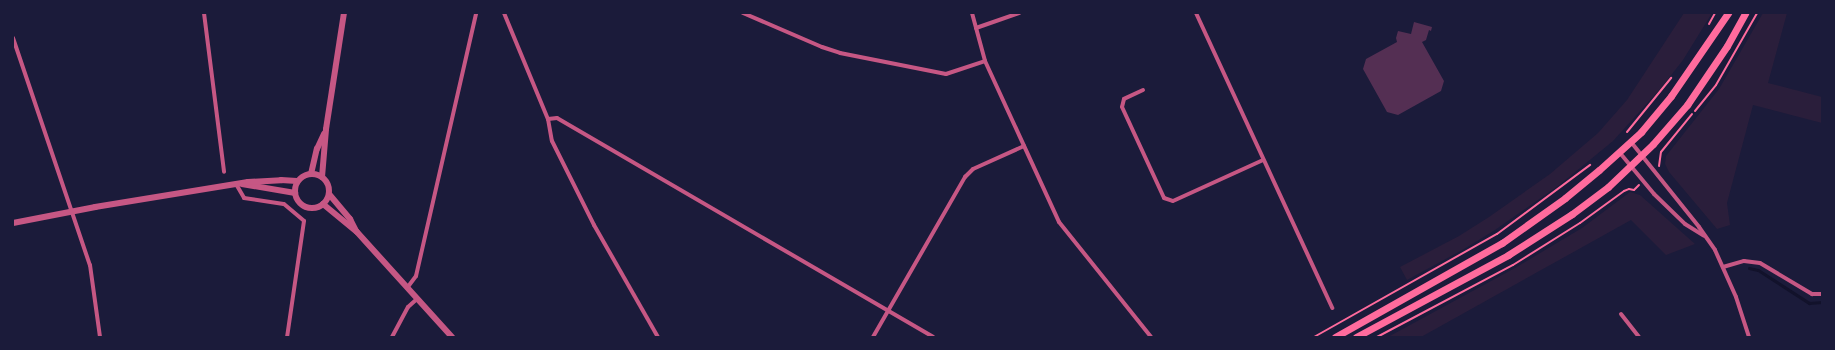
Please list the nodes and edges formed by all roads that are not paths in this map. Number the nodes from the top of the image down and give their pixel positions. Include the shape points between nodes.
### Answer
1 (204, 13) edge
2 (344, 13) edge
3 (476, 13) edge
4 (504, 13) edge
5 (743, 13) edge
6 (972, 13) edge
7 (1019, 13) edge
8 (1196, 13) edge
9 (1728, 13) edge
10 (1745, 13) edge
11 (976, 28) junction
12 (13, 38) edge
13 (985, 61) junction
14 (1143, 90) dead end
15 (548, 119) junction
16 (326, 129) junction
17 (1631, 142) junction
18 (1024, 146) junction
19 (1620, 153) junction
20 (1642, 156) junction
21 (1263, 160) junction
22 (1631, 167) junction
23 (224, 172) dead end
24 (311, 174) junction
25 (322, 178) junction
26 (297, 182) junction
27 (239, 184) junction
28 (295, 193) junction
29 (329, 194) junction
30 (322, 204) junction
31 (70, 212) junction
32 (13, 223) edge
33 (357, 232) junction
34 (1706, 237) junction
35 (1723, 267) junction
36 (407, 288) junction
37 (1822, 294) edge
38 (417, 299) junction
39 (1332, 308) dead end
40 (887, 311) junction
41 (1620, 314) dead end
42 (100, 337) edge
43 (287, 337) edge
44 (392, 337) edge
45 (452, 337) edge
46 (658, 337) edge
47 (872, 337) edge
48 (933, 337) edge
49 (1151, 337) edge
50 (1335, 337) edge
51 (1356, 337) edge
52 (1639, 337) edge
53 (1749, 337) edge

1 - 23 street
2 - 16 street
3 - 36 street via 416,276
4 - 15 street
5 - 13 street via 822,47 946,74
6 - 11 street
7 - 11 street
8 - 21 street
9 - 17 main road via 1671,96
10 - 20 main road via 1727,46 1687,105
11 - 13 street
12 - 31 street
13 - 18 street
14 - 21 street via 1124,99 1122,107 1164,198 1173,202
15 - 40 street via 557,118
15 - 46 street via 552,141 587,211
16 - 24 street via 317,149
16 - 25 street
17 - 19 main road
17 - 20 street
18 - 40 street via 973,169 965,177
18 - 49 street via 1059,222
19 - 22 street
19 - 50 main road via 1565,198 1502,243
20 - 22 main road
20 - 34 street
21 - 39 street
22 - 34 street via 1685,224
22 - 51 main road via 1608,188 1572,214 1508,255
24 - 25 street
24 - 26 street
25 - 29 street via 328,185
26 - 27 street via 281,180
26 - 28 street
27 - 28 street
27 - 31 street
27 - 43 street via 244,198 284,204 304,222
28 - 30 street via 296,199 305,207 317,207
29 - 30 street
29 - 33 street via 350,219
30 - 33 street
31 - 32 street
31 - 42 street via 90,265
33 - 36 street
34 - 35 street
35 - 37 street via 1744,261 1760,263 1812,294
35 - 53 street
36 - 38 street
38 - 44 street via 408,307
38 - 45 street
40 - 47 street
40 - 48 street
41 - 52 street

